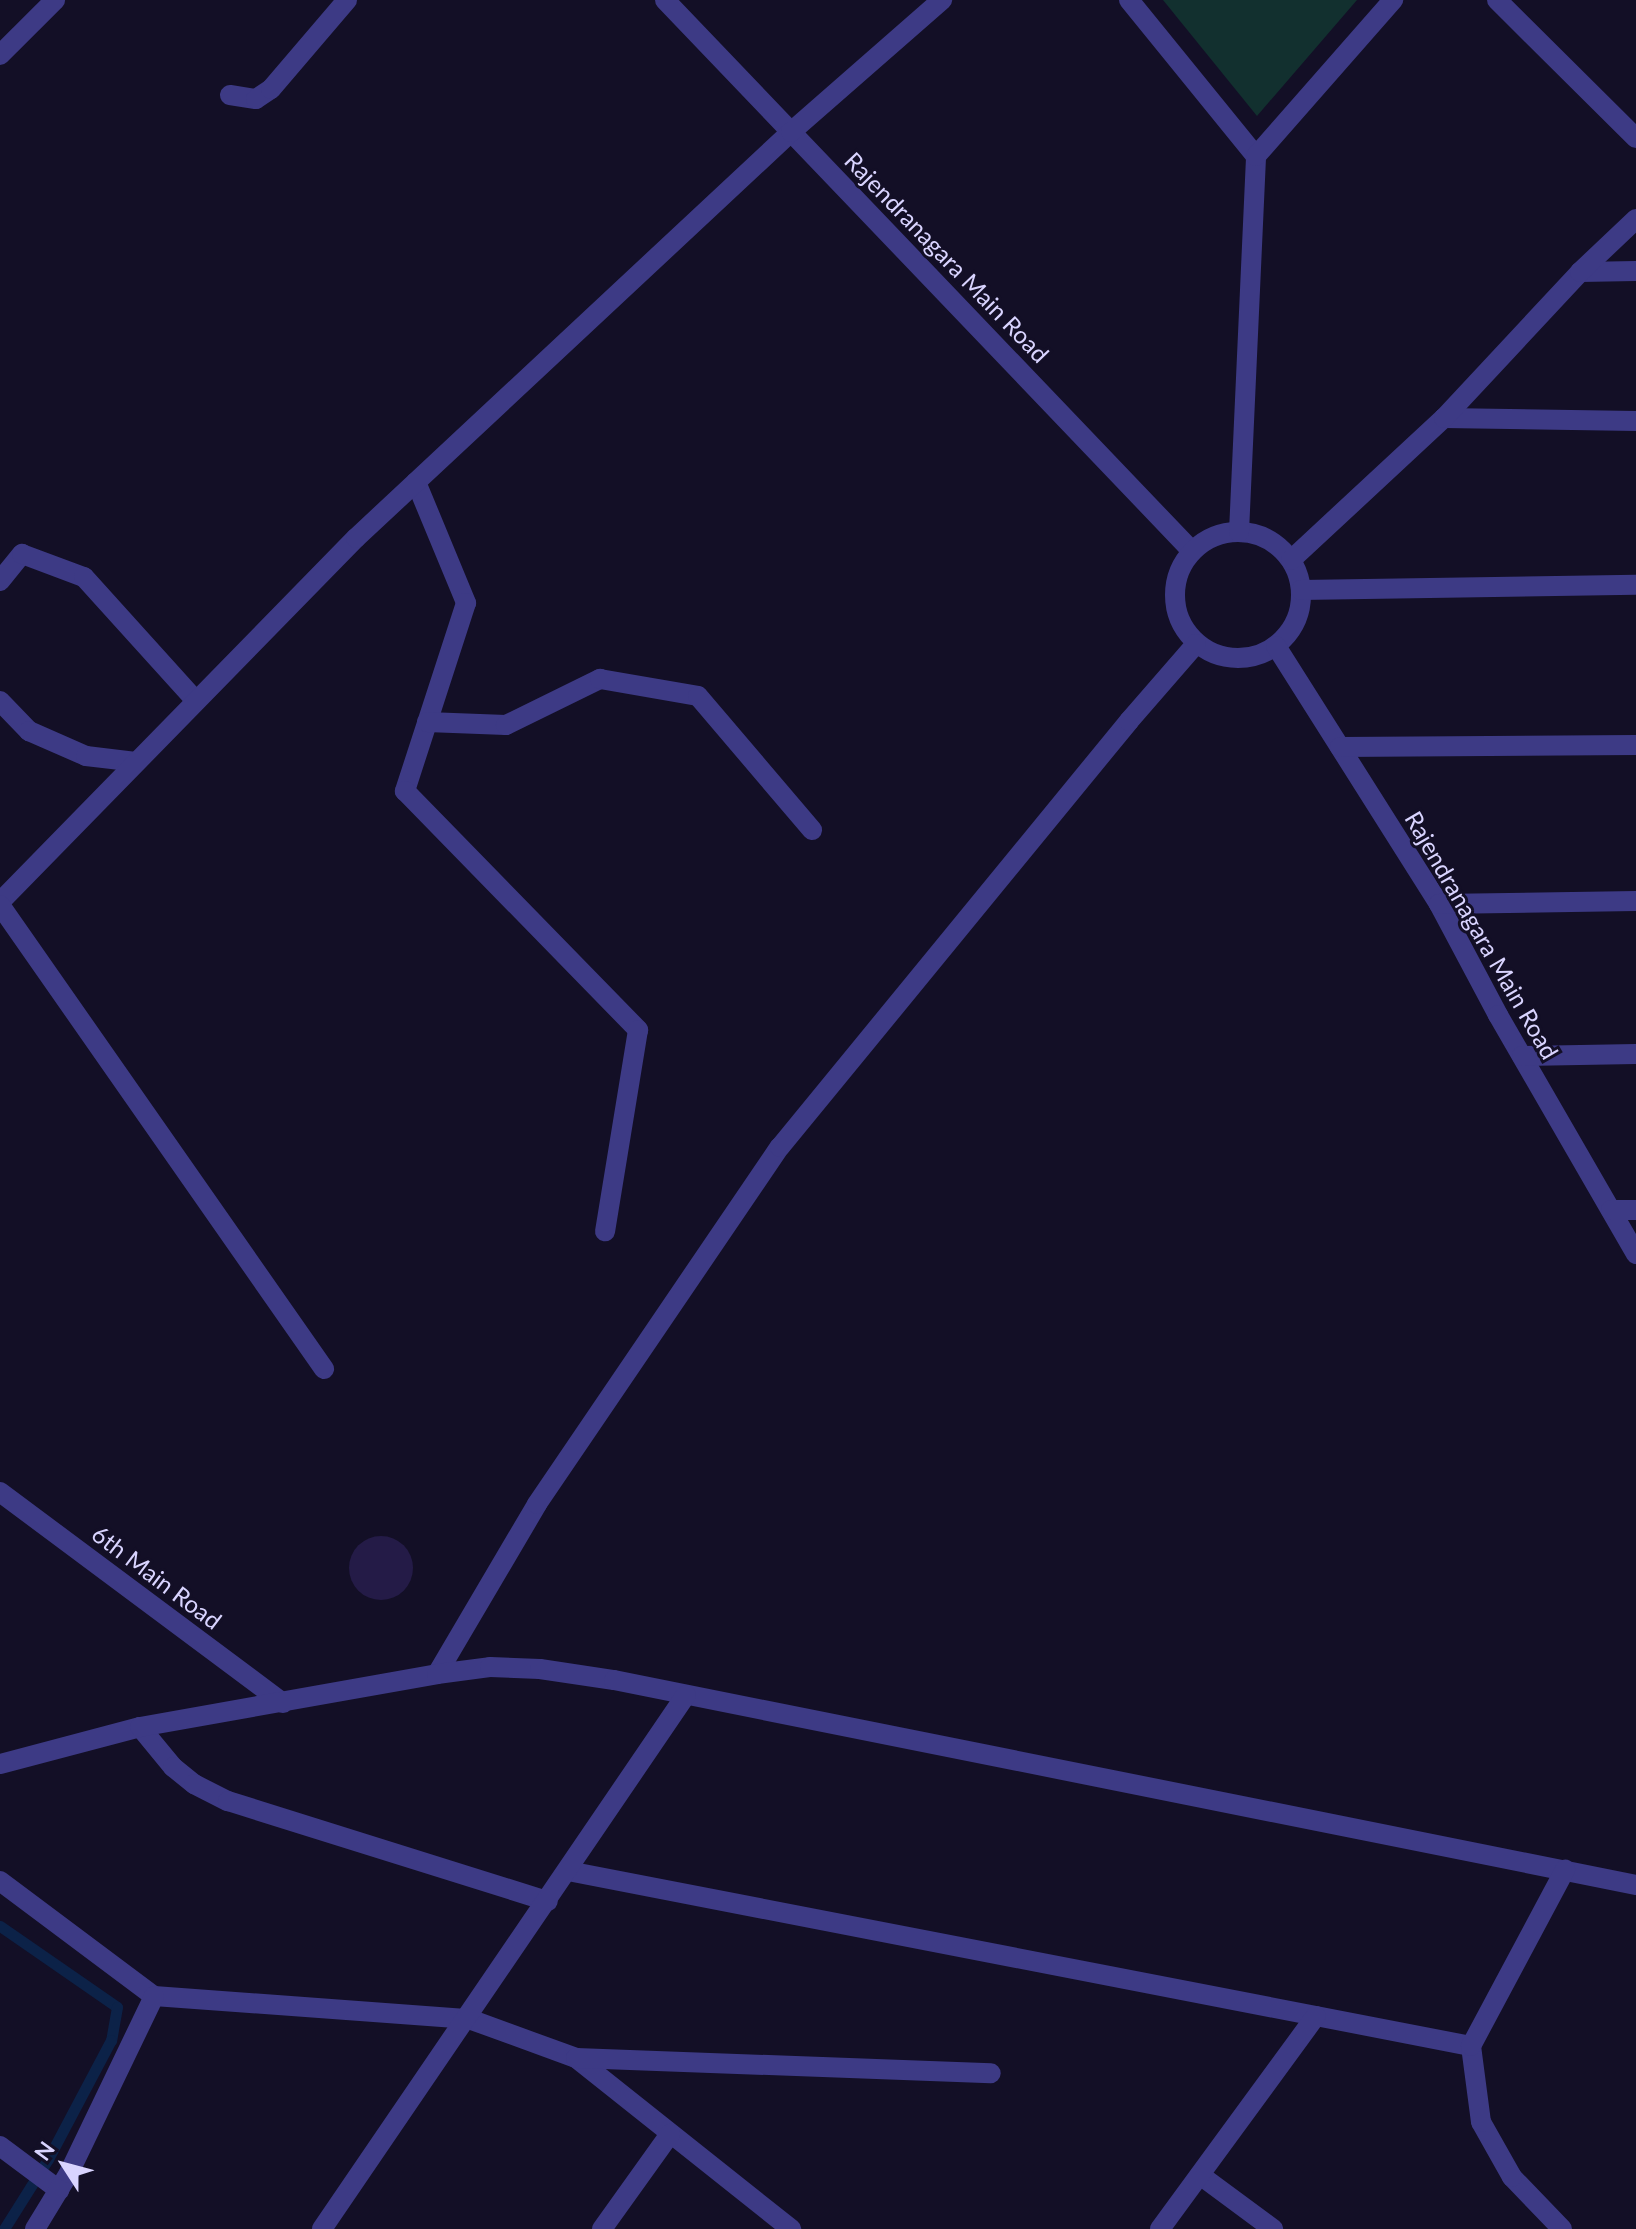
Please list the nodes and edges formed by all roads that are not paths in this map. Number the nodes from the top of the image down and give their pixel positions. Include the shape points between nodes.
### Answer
1 (55, 0) edge
2 (347, 0) edge
3 (665, 0) edge
4 (942, 0) edge
5 (1129, 0) edge
6 (1393, 0) edge
7 (1497, 0) edge
8 (0, 55) edge
9 (230, 95) dead end
10 (791, 132) junction
11 (1636, 138) edge
12 (1256, 156) junction
13 (1636, 219) edge
14 (1636, 271) edge
15 (1580, 272) junction
16 (1444, 418) junction
17 (1636, 421) edge
18 (416, 482) junction
19 (1239, 532) junction
20 (1192, 551) junction
21 (1291, 560) junction
22 (0, 581) edge
23 (1636, 585) edge
24 (1301, 590) junction
25 (1196, 644) junction
26 (1276, 646) junction
27 (0, 701) edge
28 (196, 701) junction
29 (427, 722) junction
30 (1636, 745) edge
31 (1340, 747) junction
32 (136, 762) junction
33 (812, 830) dead end
34 (1636, 901) edge
35 (0, 904) edge
36 (1439, 904) junction
37 (1636, 1054) edge
38 (1522, 1056) junction
39 (1611, 1210) junction
40 (1636, 1210) edge
41 (605, 1231) dead end
42 (1636, 1254) edge
43 (324, 1369) dead end
44 (0, 1492) edge
45 (437, 1674) junction
46 (686, 1695) junction
47 (283, 1703) junction
48 (140, 1727) junction
49 (0, 1764) edge
50 (1565, 1870) junction
51 (568, 1871) junction
52 (0, 1881) edge
53 (1636, 1885) edge
54 (548, 1901) junction
55 (154, 1996) junction
56 (1316, 2016) junction
57 (469, 2019) junction
58 (1471, 2046) junction
59 (576, 2058) junction
60 (991, 2073) dead end
61 (670, 2134) junction
62 (0, 2146) edge
63 (1200, 2175) junction
64 (59, 2190) junction
65 (35, 2229) edge
66 (322, 2229) edge
67 (602, 2229) edge
68 (791, 2229) edge
69 (1160, 2229) edge
70 (1273, 2229) edge
71 (1562, 2229) edge

1 - 8 street
2 - 9 street via 271,89 256,99
3 - 10 street, Rajendranagara Main Road
4 - 10 street
5 - 12 street
6 - 12 street
7 - 11 street
10 - 18 street
10 - 20 street, Rajendranagara Main Road
12 - 19 street
13 - 15 street
14 - 15 street
15 - 16 street
16 - 17 street
16 - 21 street
18 - 28 street
18 - 29 street via 466,603
19 - 20 street via 1209,538
19 - 21 street via 1269,539
20 - 25 street via 1180,568 1175,608
21 - 24 street
22 - 28 street via 22,554 84,577
23 - 24 street
24 - 26 street via 1295,621
25 - 26 street via 1236,659
25 - 45 street via 780,1147 537,1504
26 - 31 street, Rajendranagara Main Road
27 - 32 street via 29,731 86,756
28 - 32 street
29 - 33 street via 506,725 600,679 698,696
29 - 41 street via 405,791 638,1030
30 - 31 street
31 - 36 street, Rajendranagara Main Road
32 - 35 street
34 - 36 street
35 - 43 street
36 - 38 street, Rajendranagara Main Road
37 - 38 street
38 - 39 street, Rajendranagara Main Road
39 - 40 street
39 - 42 street, Rajendranagara Main Road
44 - 47 street, 6th Main Road
45 - 46 street via 490,1667 540,1669
45 - 47 street
46 - 50 street
46 - 51 street
47 - 48 street
48 - 49 street
48 - 54 street via 173,1767 228,1801
50 - 53 street
50 - 58 street
51 - 54 street
51 - 56 street
52 - 55 street
54 - 57 street
55 - 57 street
55 - 64 street
56 - 58 street
56 - 63 street
57 - 59 street
57 - 66 street
58 - 71 street via 1481,2122 1512,2177
59 - 60 street
59 - 61 street
61 - 67 street
61 - 68 street
62 - 64 street
63 - 69 street
63 - 70 street
64 - 65 street

